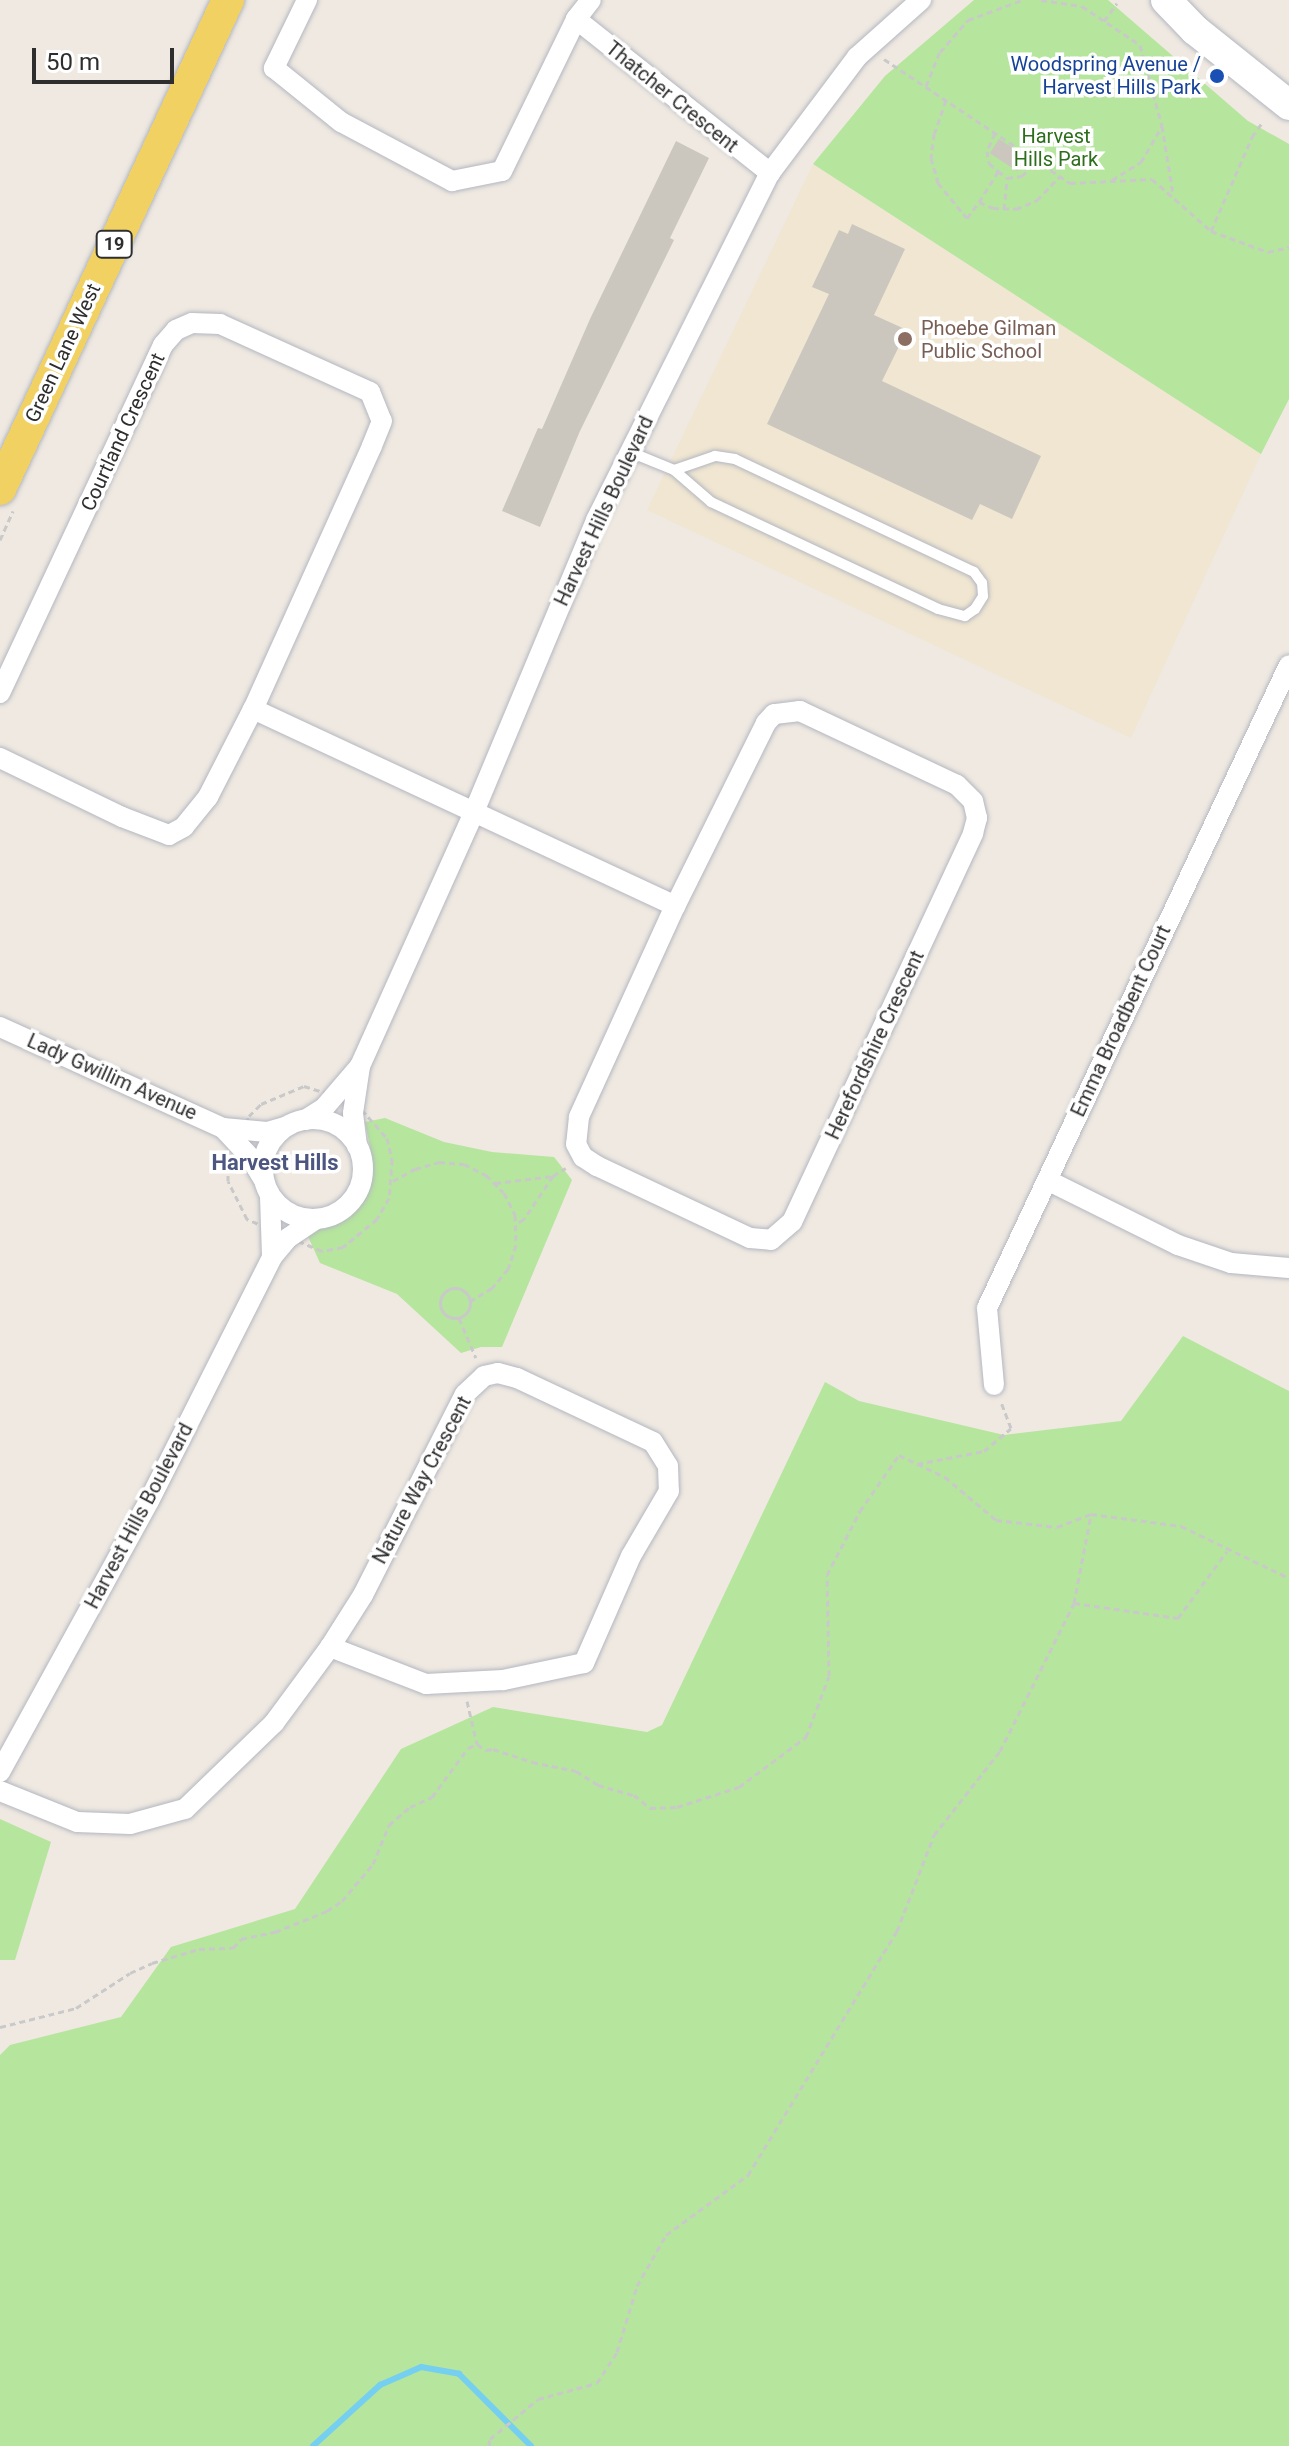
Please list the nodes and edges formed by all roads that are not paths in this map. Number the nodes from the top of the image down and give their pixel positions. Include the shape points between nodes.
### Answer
1 (228, 0) edge
2 (307, 0) edge
3 (591, 0) edge
4 (921, 0) edge
5 (1166, 0) edge
6 (576, 19) junction
7 (1289, 105) edge
8 (770, 173) junction
9 (630, 452) junction
10 (674, 470) junction
11 (0, 489) edge
12 (1289, 665) edge
13 (0, 693) edge
14 (253, 709) junction
15 (0, 758) edge
16 (474, 812) junction
17 (675, 906) junction
18 (0, 1027) edge
19 (346, 1098) junction
20 (297, 1123) junction
21 (242, 1138) junction
22 (357, 1146) junction
23 (1049, 1181) junction
24 (267, 1188) junction
25 (315, 1220) junction
26 (280, 1235) junction
27 (1289, 1268) edge
28 (994, 1385) road end
29 (330, 1647) junction
30 (0, 1772) edge
31 (0, 1791) edge

1 - 11 main road, Green Lane West / 19
2 - 6 street via 274,68 341,122 452,181 502,171
3 - 6 street
4 - 8 street, Harvest Hills Boulevard via 867,48
5 - 7 street
6 - 8 street, Thatcher Crescent
8 - 9 street, Harvest Hills Boulevard
9 - 10 lane
9 - 16 street, Harvest Hills Boulevard via 596,520
10 - 10 lane via 711,502 938,609 965,616 983,596 974,572 735,459 715,456
12 - 23 street, Emma Broadbent Court
13 - 14 street, Courtland Crescent via 163,345 176,330 192,323 220,324 370,392 382,421
14 - 15 street, Courtland Crescent via 208,797 184,827 169,835
14 - 16 street
16 - 17 street
16 - 19 street, Harvest Hills Boulevard
17 - 17 street, Herefordshire Crescent via 579,1117 576,1144 597,1166 750,1238 771,1240 792,1222 973,833 973,801 957,785 800,711 774,714
18 - 21 street, Lady Gwillim Avenue
19 - 20 street, Harvest Hills Boulevard
19 - 22 street
20 - 21 street
20 - 22 street via 323,1120 339,1127
20 - 24 street via 275,1136 266,1151
21 - 24 street, Lady Gwillim Avenue
22 - 25 street via 362,1180 355,1196 332,1216
23 - 27 street via 1178,1245 1231,1263
23 - 28 street, Emma Broadbent Court via 987,1308
24 - 25 street via 282,1209
24 - 26 street
25 - 26 street, Harvest Hills Boulevard
26 - 30 street, Harvest Hills Boulevard via 149,1501
29 - 29 street, Nature Way Crescent via 363,1595 465,1394 484,1376 517,1378 653,1442 668,1466 669,1491 631,1556 584,1663 503,1680 426,1684
29 - 31 street, Nature Way Crescent via 274,1723 185,1809 130,1824 77,1822

